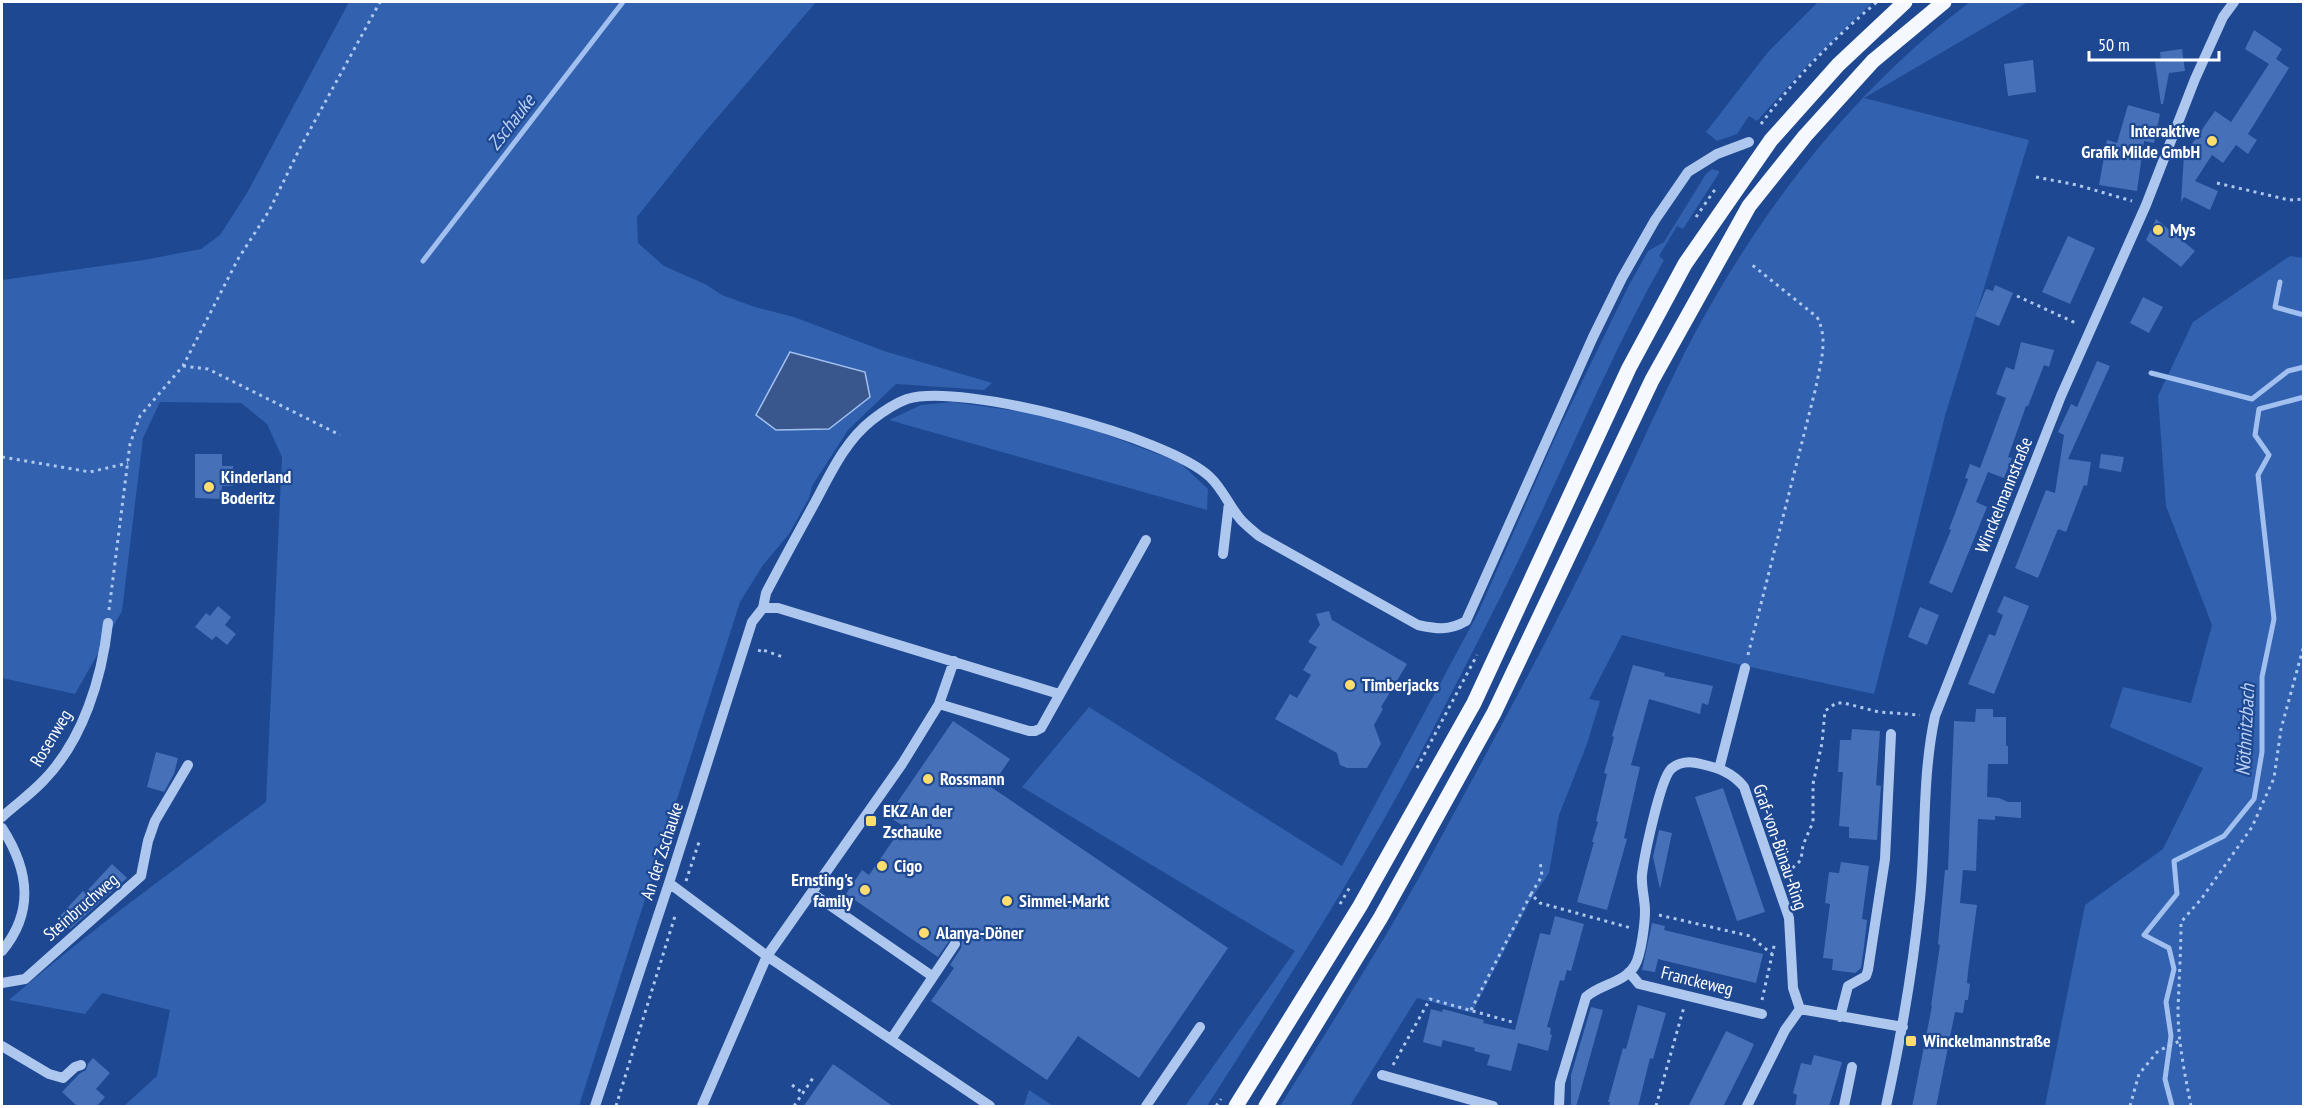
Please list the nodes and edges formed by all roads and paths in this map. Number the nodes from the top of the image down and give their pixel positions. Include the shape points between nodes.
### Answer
1 (380, 2) edge
2 (1905, 2) edge
3 (1944, 2) edge
4 (2234, 2) edge
5 (1749, 142) dead end
6 (2036, 177) dead end
7 (2217, 183) dead end
8 (2304, 199) edge
9 (2146, 205) junction
10 (1751, 264) dead end
11 (2017, 296) dead end
12 (2091, 330) junction
13 (183, 366) junction
14 (340, 435) dead end
15 (2, 457) edge
16 (128, 464) junction
17 (1229, 503) junction
18 (1146, 540) dead end
19 (1223, 554) dead end
20 (763, 608) junction
21 (108, 623) joint
22 (2304, 645) edge
23 (783, 657) dead end
24 (756, 659) dead end
25 (954, 661) junction
26 (1745, 668) joint
27 (1059, 694) junction
28 (939, 704) junction
29 (1917, 715) dead end
30 (1891, 734) dead end
31 (188, 765) dead end
32 (1719, 768) junction
33 (2, 817) edge
34 (2, 828) edge
35 (700, 837) dead end
36 (1540, 861) dead end
37 (669, 883) junction
38 (1778, 884) junction
39 (680, 892) junction
40 (812, 892) junction
41 (1531, 894) junction
42 (1645, 912) junction
43 (1642, 932) junction
44 (1775, 939) dead end
45 (955, 944) dead end
46 (2, 951) edge
47 (1773, 954) junction
48 (767, 956) junction
49 (1629, 972) junction
50 (932, 976) junction
51 (2, 983) edge
52 (1687, 996) junction
53 (1800, 1009) junction
54 (1471, 1010) junction
55 (1760, 1014) joint
56 (1840, 1017) junction
57 (1512, 1022) dead end
58 (1200, 1027) dead end
59 (1903, 1028) junction
60 (892, 1038) junction
61 (2180, 1041) junction
62 (2, 1046) edge
63 (81, 1065) dead end
64 (1852, 1067) dead end
65 (815, 1075) dead end
66 (1384, 1076) joint
67 (792, 1085) dead end
68 (803, 1093) junction
69 (595, 1107) edge
70 (616, 1107) edge
71 (702, 1107) edge
72 (794, 1107) edge
73 (990, 1107) edge
74 (1146, 1107) edge
75 (1236, 1107) edge
76 (1266, 1107) edge
77 (1493, 1107) edge
78 (1559, 1107) edge
79 (1656, 1107) edge
80 (1747, 1107) edge
81 (1844, 1107) edge
82 (1886, 1107) edge
83 (2130, 1107) edge
84 (2191, 1107) edge

1 - 13 path
2 - 75 main road via 1838,65 1771,140 1685,264 1629,368 1474,703 1360,906
3 - 76 main road via 1873,61 1749,206 1652,380 1494,713 1381,917
4 - 9 street, Winckelmannstraße via 2194,79
5 - 17 street, An der Zschauke via 1717,154 1688,172 1655,220 1593,337 1466,621 1446,629 1418,625 1258,536
6 - 9 path
7 - 8 path via 2289,200
9 - 12 street, Winckelmannstraße
10 - 26 path via 1817,317 1824,344
11 - 12 path
12 - 59 street, Winckelmannstraße via 2061,396 1935,716 1927,765 1920,898
13 - 14 path via 208,369
13 - 16 path via 140,416
15 - 16 path via 90,472
16 - 21 path
17 - 19 street
17 - 20 street, An der Zschauke via 1210,477 1190,463 1086,422 972,398 907,399 872,420 845,448 766,593
18 - 27 street
20 - 25 street via 778,608
20 - 37 street, An der Zschauke via 752,622
21 - 33 street, Rosenweg via 104,654 82,721 64,755 44,780
22 - 61 path via 2281,729 2274,778 2252,827 2181,922
23 - 24 path via 760,649
25 - 27 street
25 - 28 street
26 - 32 street
27 - 28 street via 1041,728 1035,731
28 - 40 street
29 - 38 path via 1879,712 1844,703 1836,703 1825,711 1813,784 1813,822 1801,860
30 - 56 street via 1884,859 1868,970 1866,976 1848,986
31 - 51 street, Steinbruchweg via 155,821 141,876 25,979
32 - 38 street, Graf-von-Bünau-Ring via 1736,777 1744,787
32 - 42 street, Graf-von-Bünau-Ring via 1684,762 1669,771 1642,872
34 - 46 street via 24,873 24,903 16,935
35 - 39 path
36 - 41 path via 1542,876
37 - 39 street
37 - 69 street, An der Zschauke
38 - 53 street, Graf-von-Bünau-Ring via 1789,918 1793,988
39 - 48 street
39 - 70 path
40 - 48 street
40 - 50 street
41 - 43 path via 1540,903
41 - 54 path
42 - 43 street, Graf-von-Bünau-Ring
42 - 47 path via 1750,936
43 - 49 street, Graf-von-Bünau-Ring via 1636,964
44 - 47 path
45 - 50 street
47 - 55 path
48 - 60 street
48 - 71 street
49 - 52 street, Franckeweg via 1639,984
49 - 78 street via 1586,997 1560,1083
50 - 60 street
52 - 55 street, Franckeweg
52 - 79 path
53 - 56 street
53 - 80 street via 1785,1030
54 - 57 path
54 - 66 path via 1430,999
56 - 59 street
58 - 74 street
59 - 82 street, Winckelmannstraße
60 - 73 street
61 - 83 path via 2158,1051 2139,1074
61 - 84 path
62 - 63 street via 63,1078
64 - 81 street
65 - 68 path
66 - 77 street
67 - 68 path
68 - 72 path

